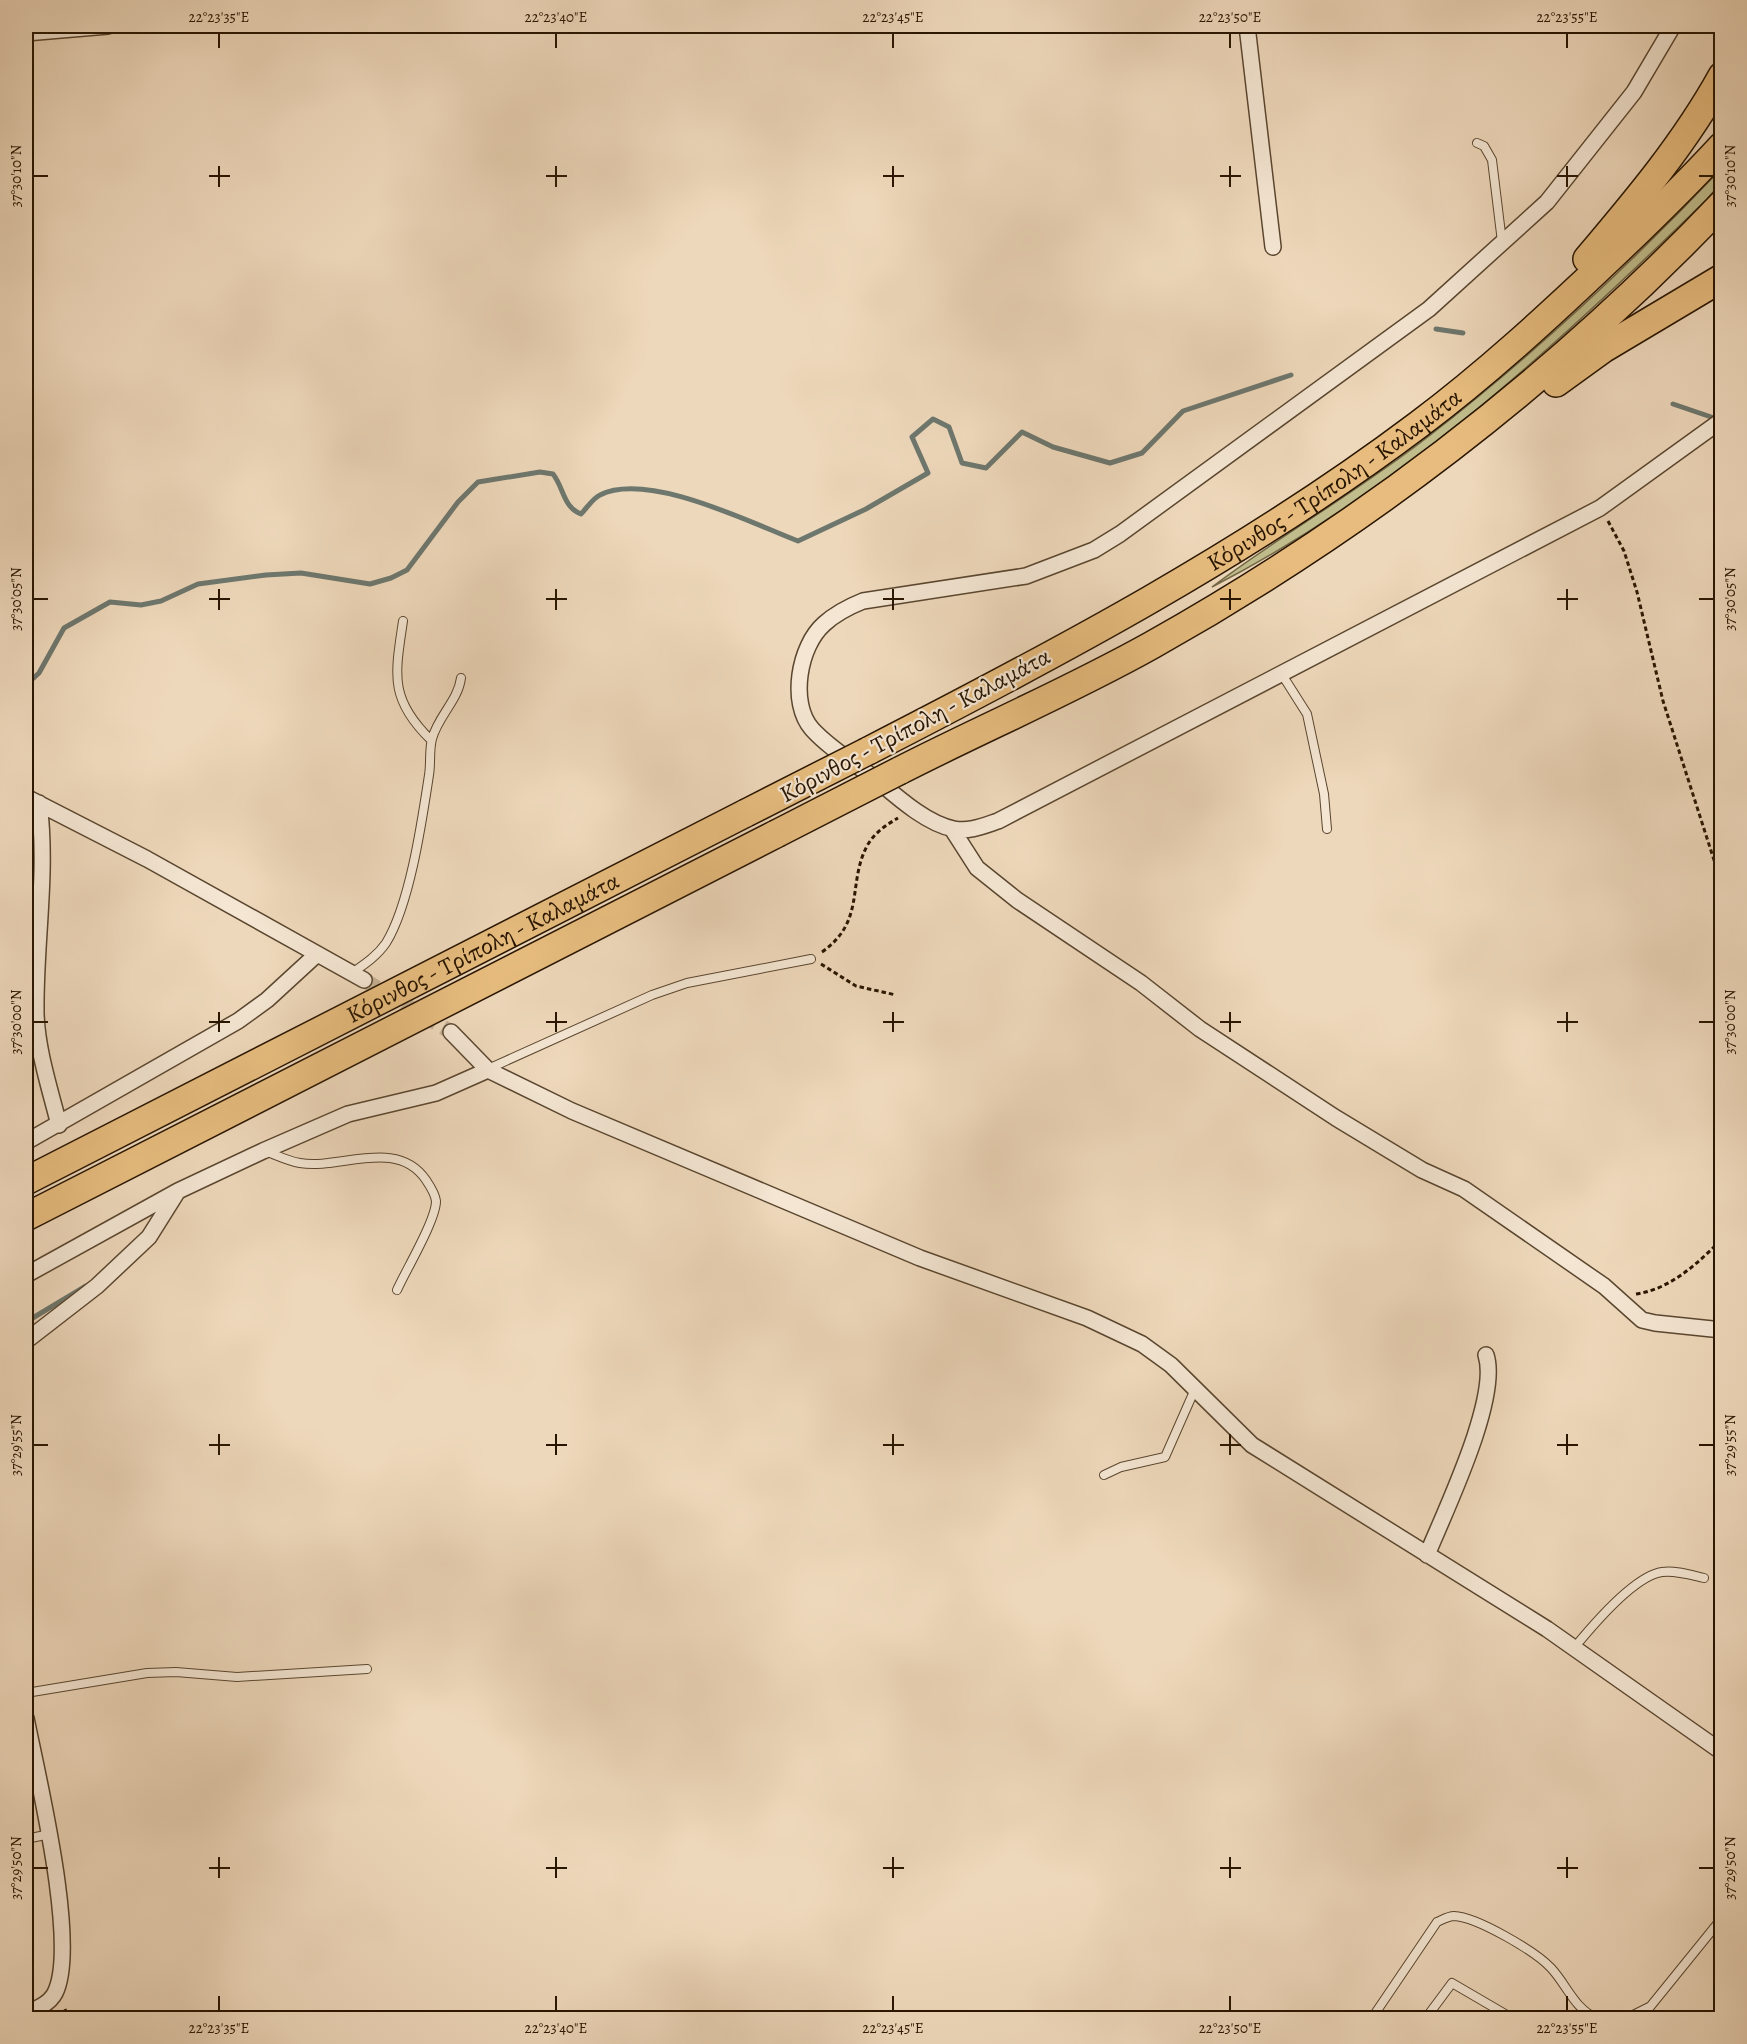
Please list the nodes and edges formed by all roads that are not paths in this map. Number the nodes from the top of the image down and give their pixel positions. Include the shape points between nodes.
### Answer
1 (108, 26) edge
2 (1247, 26) edge
3 (1673, 26) edge
4 (26, 33) edge
5 (1722, 76) edge
6 (1477, 142) dead end
7 (1722, 146) edge
8 (1722, 204) edge
9 (1502, 242) junction
10 (1273, 247) dead end
11 (1722, 278) edge
12 (1512, 347) junction
13 (1716, 424) edge
14 (1442, 457) junction
15 (402, 621) dead end
16 (1281, 673) junction
17 (461, 678) dead end
18 (431, 740) junction
19 (32, 800) edge
20 (952, 829) junction
21 (1327, 829) dead end
22 (316, 955) junction
23 (811, 959) road end
24 (357, 977) joint
25 (451, 1032) tunnel mouth
26 (488, 1070) junction
27 (59, 1125) junction
28 (26, 1142) edge
29 (264, 1151) junction
30 (26, 1181) edge
31 (178, 1191) junction
32 (26, 1217) edge
33 (26, 1275) edge
34 (397, 1290) dead end
35 (1722, 1330) edge
36 (26, 1341) edge
37 (1486, 1354) dead end
38 (1195, 1389) junction
39 (1104, 1475) dead end
40 (1427, 1555) junction
41 (1704, 1578) dead end
42 (1574, 1648) junction
43 (367, 1669) dead end
44 (26, 1693) edge
45 (26, 1718) edge
46 (1722, 1752) edge
47 (50, 1834) junction
48 (26, 1839) edge
49 (1722, 1918) edge
50 (1652, 2006) junction
51 (26, 2013) edge
52 (1372, 2019) edge
53 (1426, 2019) edge
54 (1512, 2019) edge
55 (1597, 2019) edge
56 (1627, 2019) edge
57 (1641, 2019) edge

1 - 4 street
2 - 10 street
3 - 9 street via 1634,92 1577,167 1547,202
5 - 12 highway via 1700,115 1648,185
6 - 9 lane via 1492,160
7 - 12 highway, Κόρινθος - Τρίπολη - Καλαμάτα
8 - 14 highway, Κόρινθος - Τρίπολη - Καλαμάτα via 1570,350
9 - 20 street via 1429,309 1094,550 1026,576 863,602 840,611 822,626 800,669 801,708 812,728 912,809
11 - 14 highway via 1604,349
12 - 30 highway, Κόρινθος - Τρίπολη - Καλαμάτα, bridge via 1386,448 1201,570 1133,609 868,751
13 - 16 street via 1600,508
14 - 32 highway, Κόρινθος - Τρίπολη - Καλαμάτα, bridge via 1299,555 1188,624 1078,685 899,771
15 - 18 lane via 398,689 408,715
16 - 20 street via 998,821 973,830
16 - 21 lane via 1307,714 1324,794
17 - 18 lane via 460,690
18 - 24 lane via 429,774 402,910 385,944
19 - 22 street via 147,859
19 - 27 street via 43,838 36,1014
20 - 35 street via 977,868 1017,900 1141,983 1200,1029 1346,1124 1422,1170 1464,1190 1613,1294 1642,1320
22 - 24 street
22 - 27 street via 238,1021
23 - 26 lane via 687,983 652,995
25 - 26 street
26 - 29 street via 436,1093 348,1114
26 - 38 street via 572,1111 920,1258 1115,1330 1143,1344
27 - 28 street
29 - 31 street
29 - 34 lane via 299,1163 390,1158 423,1176 436,1202
31 - 33 street
31 - 36 street via 149,1237 97,1286
37 - 40 street via 1489,1379 1469,1452
38 - 39 lane via 1165,1457
38 - 40 street via 1252,1445
40 - 42 street
41 - 42 lane via 1670,1571 1653,1574 1594,1623
42 - 46 street
43 - 44 lane via 237,1677 147,1673
45 - 47 street
47 - 48 lane
47 - 51 street via 62,1960 55,1993 49,2001
49 - 50 lane
50 - 56 lane
50 - 57 lane
52 - 55 lane via 1437,1922 1451,1916 1471,1919 1507,1937 1550,1967 1581,2009
53 - 54 lane via 1452,1983

